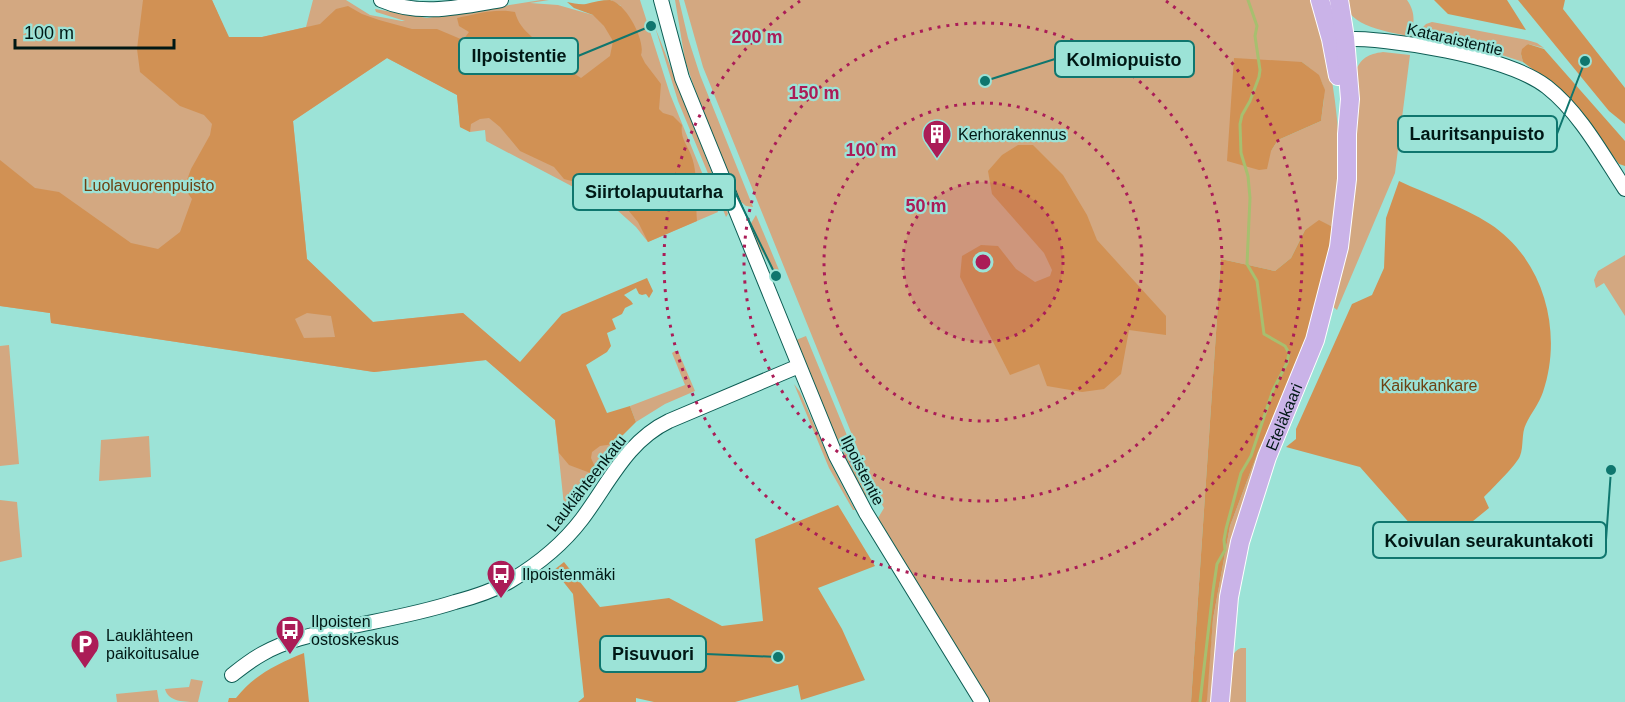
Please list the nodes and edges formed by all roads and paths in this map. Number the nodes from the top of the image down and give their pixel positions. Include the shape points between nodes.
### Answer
1 (381, 0) edge
2 (501, 0) edge
3 (661, 0) edge
4 (1320, 0) edge
5 (1339, 0) edge
6 (1338, 39) junction
7 (1625, 189) edge
8 (799, 366) junction
9 (232, 675) dead end
10 (982, 702) edge
11 (1220, 702) edge

1 - 2 street via 427,10
3 - 8 street, Ilpoistentie via 682,78
4 - 6 main road, Eteläkaari
5 - 6 main road, Eteläkaari
6 - 7 street, Kataraistentie via 1389,41 1472,57 1533,78 1572,111
6 - 11 main road, Eteläkaari via 1350,99 1339,247 1315,340 1267,457 1240,542 1229,597
8 - 9 street, Lauklähteenkatu via 649,432 622,460 567,535 510,581 424,612 301,638 262,653
8 - 10 street, Ilpoistentie via 849,482

